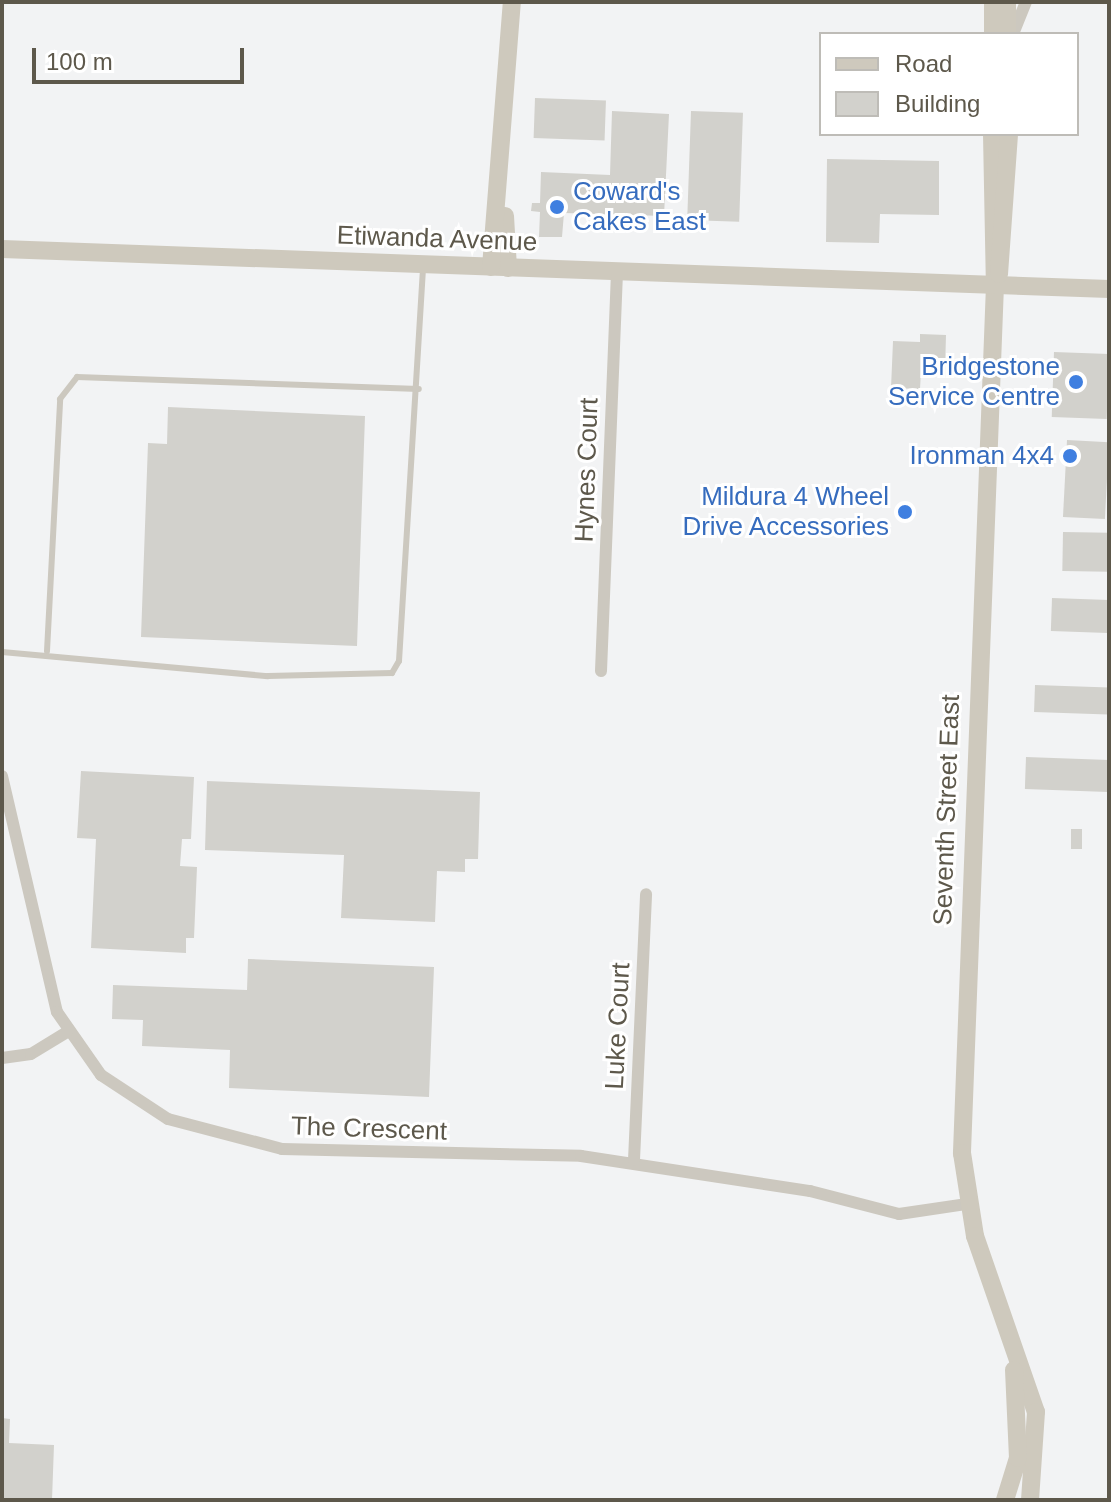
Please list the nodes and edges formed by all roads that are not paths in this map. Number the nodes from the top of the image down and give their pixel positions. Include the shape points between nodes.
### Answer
1 (501, 2) edge
2 (512, 2) edge
3 (993, 2) edge
4 (1007, 2) edge
5 (1026, 2) edge
6 (993, 32) edge
7 (1010, 32) edge
8 (1011, 32) edge
9 (503, 125) junction
10 (992, 136) edge
11 (1009, 136) edge
12 (2, 249) edge
13 (423, 264) junction
14 (499, 267) junction
15 (617, 272) junction
16 (995, 285) junction
17 (1109, 289) edge
18 (419, 389) junction
19 (47, 651) junction
20 (2, 652) edge
21 (601, 671) dead end
22 (2, 776) edge
23 (646, 894) dead end
24 (67, 1032) junction
25 (2, 1058) edge
26 (634, 1160) junction
27 (967, 1204) junction
28 (1007, 1332) junction
29 (1005, 1500) edge
30 (1030, 1500) edge

1 - 9 main road
2 - 9 main road
3 - 6 main road
4 - 7 main road
5 - 8 street
9 - 14 main road
10 - 16 main road
11 - 16 main road via 1006,243
12 - 13 main road, Etiwanda Avenue
13 - 14 main road, Etiwanda Avenue
13 - 18 lane
14 - 15 main road, Etiwanda Avenue
15 - 16 main road, Etiwanda Avenue
15 - 21 street, Hynes Court
16 - 17 main road, Etiwanda Avenue
16 - 27 main road, Seventh Street East via 961,1119
18 - 19 lane via 77,377 60,399
18 - 19 lane via 399,661 392,673 268,676
19 - 20 lane
22 - 24 street, The Crescent via 48,986
23 - 26 street, Luke Court
24 - 25 street via 31,1054
24 - 26 street, The Crescent via 101,1075 141,1106 238,1142 323,1151
26 - 27 street, The Crescent via 899,1214
27 - 28 main road, Seventh Street East
28 - 29 main road, Seventh Street East via 1020,1421
28 - 30 main road, Seventh Street East via 1036,1412

